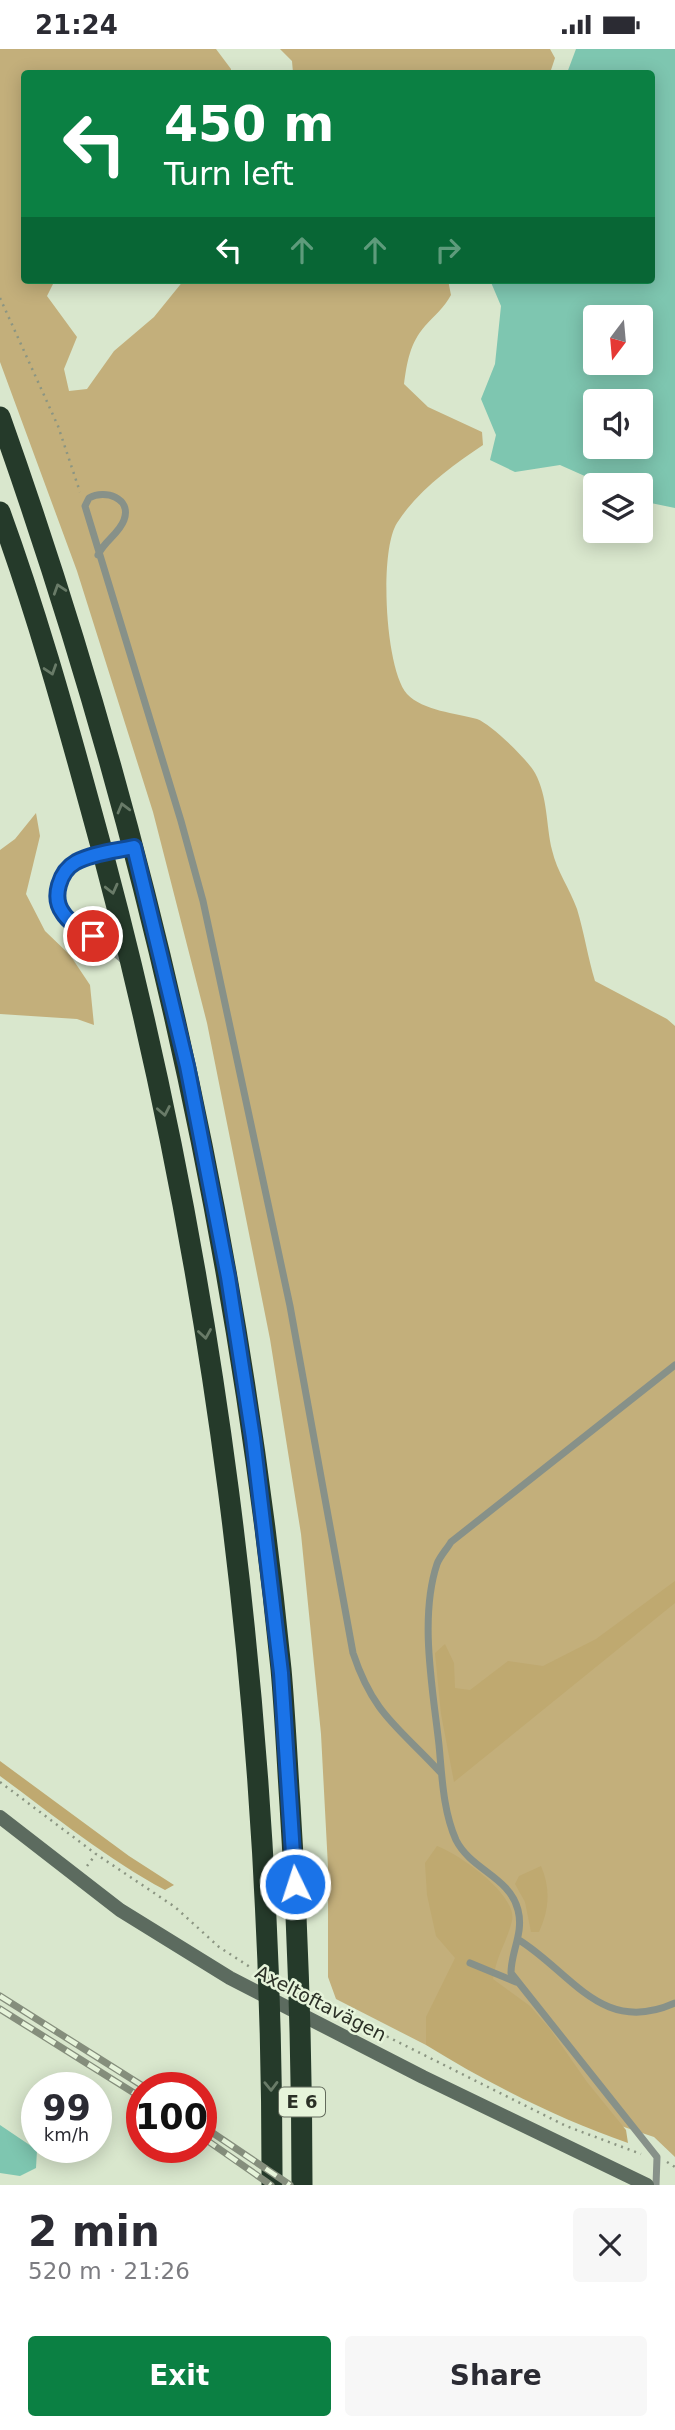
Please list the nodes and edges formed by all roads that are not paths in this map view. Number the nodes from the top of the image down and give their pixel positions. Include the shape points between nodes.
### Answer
1 (0, 417) edge
2 (0, 512) edge
3 (98, 555) junction
4 (134, 847) junction
5 (103, 854) junction
6 (133, 971) junction
7 (675, 1365) edge
8 (441, 1773) junction
9 (0, 1817) edge
10 (519, 1940) junction
11 (470, 1963) dead end
12 (516, 1983) junction
13 (675, 2003) edge
14 (272, 2185) edge
15 (302, 2185) edge
16 (647, 2185) edge
17 (656, 2185) edge

4 -> 1 highway, E 6 via 92,692
2 -> 5 highway, E 6 via 60,697
3 - 3 lane via 85,506 89,498 105,493 115,496 125,509 124,520
3 - 8 lane via 202,901 290,1306 354,1653 373,1701
4 - 5 lane
4 - 15 highway, E 6 via 189,1079 228,1277 257,1465 281,1673 300,1962
5 -> 6 highway, E 6
5 - 6 lane via 77,861 66,870 58,885 57,904 64,915
6 -> 14 highway, E 6 via 196,1277 226,1467 250,1675 268,1954
7 - 8 lane via 452,1542 437,1563 428,1628
8 - 10 lane via 456,1839 475,1863 511,1891 518,1909
9 - 16 main road, Axeltoftavägen via 120,1910 230,1978
10 - 12 lane via 511,1963
10 - 13 lane via 579,1991 605,2005 634,2013
11 - 12 lane
12 - 17 lane via 542,2008 657,2157

